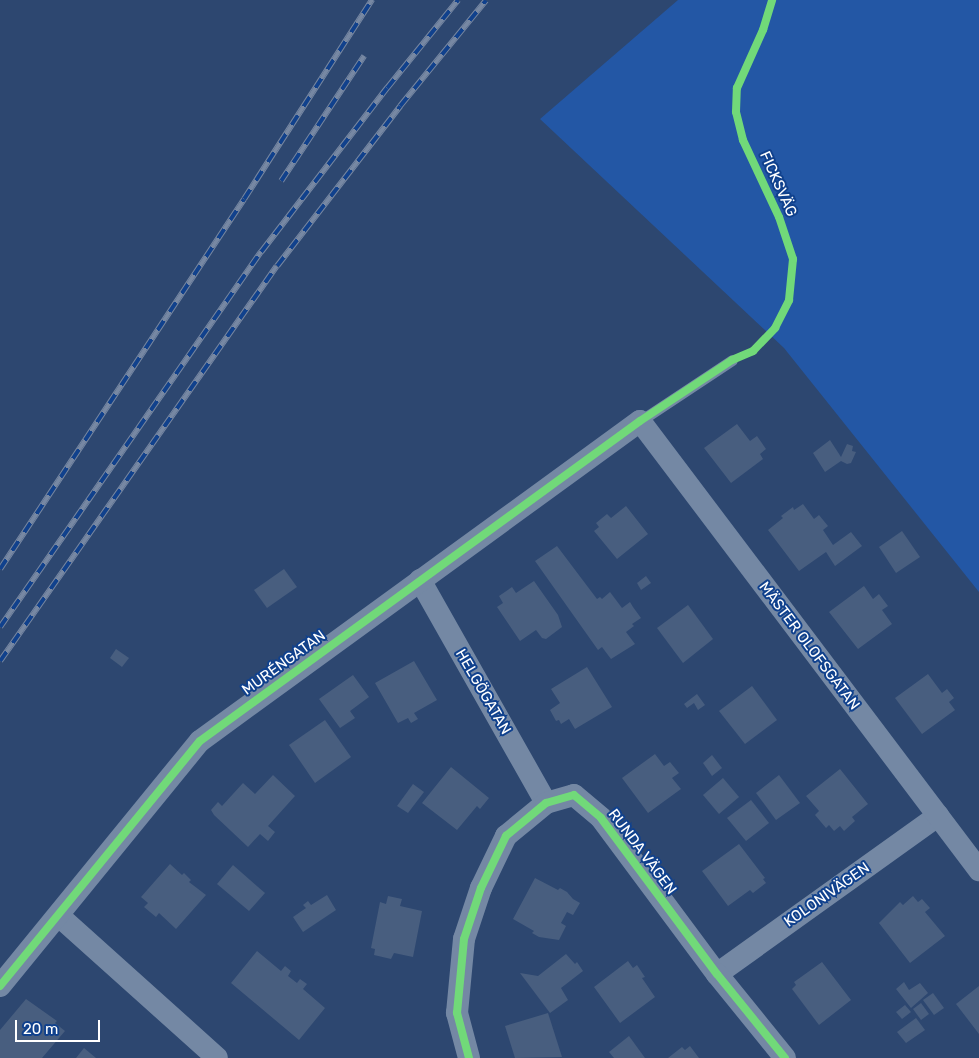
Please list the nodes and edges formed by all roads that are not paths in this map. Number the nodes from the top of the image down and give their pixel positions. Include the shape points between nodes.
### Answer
1 (732, 360) dead end
2 (640, 421) junction
3 (420, 580) junction
4 (546, 804) junction
5 (938, 816) junction
6 (979, 870) edge
7 (59, 916) junction
8 (716, 974) junction
9 (0, 986) edge
10 (208, 1055) edge
11 (469, 1058) edge
12 (785, 1058) edge

1 - 2 lane
2 - 3 street, MURÉNGATAN
2 - 5 street, MÄSTER OLOFSGATAN
3 - 4 street, HELGÖGATAN
3 - 7 street, MURÉNGATAN via 200,741
4 - 8 street, RUNDA VÄGEN via 574,795 600,818
4 - 11 street, RUNDA VÄGEN via 506,836 480,888 464,939 457,1013
5 - 6 street, MÄSTER OLOFSGATAN
5 - 8 street, KOLONIVÄGEN
7 - 9 street, MURÉNGATAN
7 - 10 street
8 - 12 street, RUNDA VÄGEN

